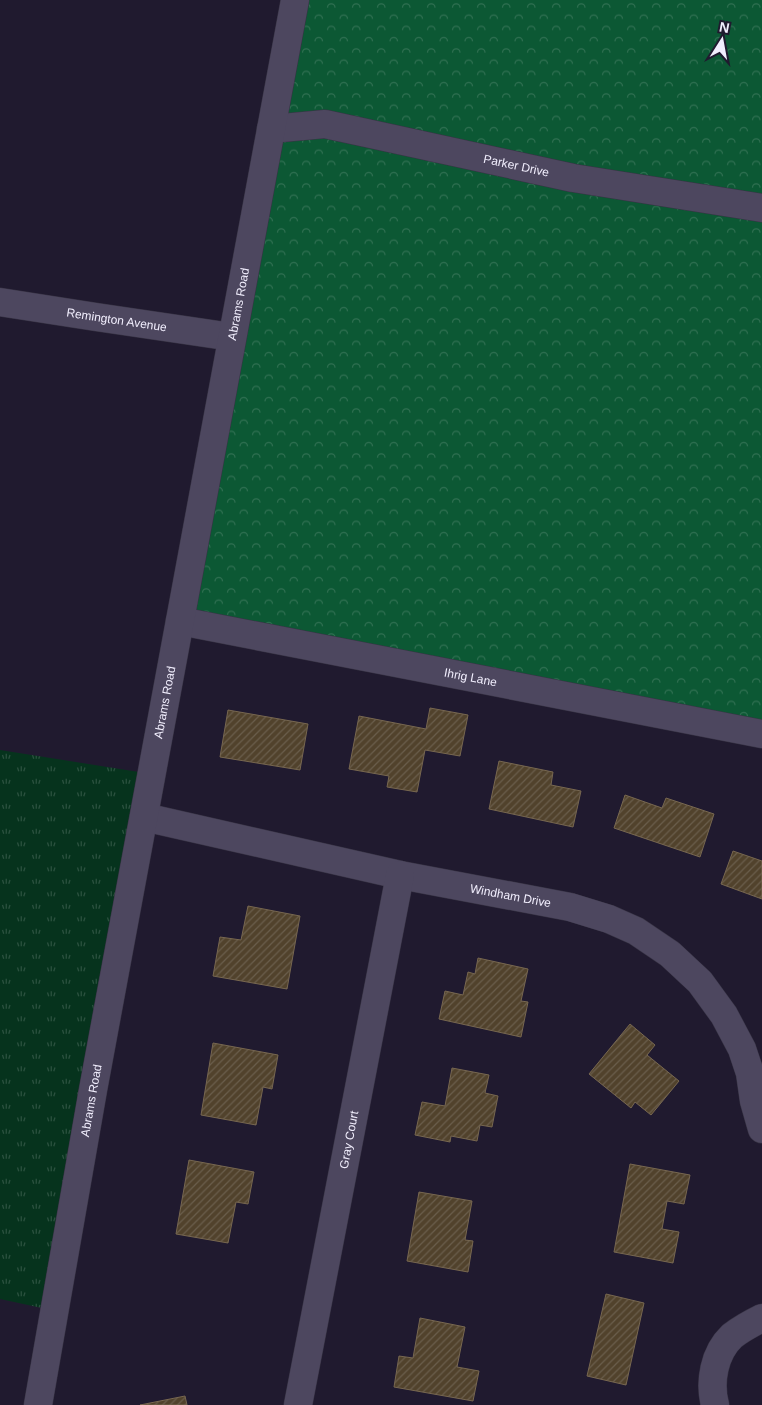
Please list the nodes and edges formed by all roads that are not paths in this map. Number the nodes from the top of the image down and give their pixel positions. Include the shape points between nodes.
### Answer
1 (295, 0) edge
2 (271, 129) junction
3 (762, 208) edge
4 (0, 302) edge
5 (232, 336) junction
6 (180, 621) junction
7 (762, 734) edge
8 (144, 817) junction
9 (400, 875) junction
10 (762, 1129) edge
11 (762, 1318) edge
12 (38, 1405) edge
13 (298, 1405) edge
14 (715, 1405) edge

1 - 2 street, Abrams Road
2 - 3 street, Parker Drive via 325,124 574,178
2 - 5 street, Abrams Road
4 - 5 street, Remington Avenue
5 - 6 street, Abrams Road
6 - 7 street, Ihrig Lane
6 - 8 street, Abrams Road
8 - 9 street, Windham Drive
8 - 12 street, Abrams Road
9 - 10 street, Windham Drive via 570,908 609,919 636,931 670,954 700,982 724,1015 742,1049
9 - 13 street, Gray Court
11 - 14 street via 732,1337 718,1355 712,1394

